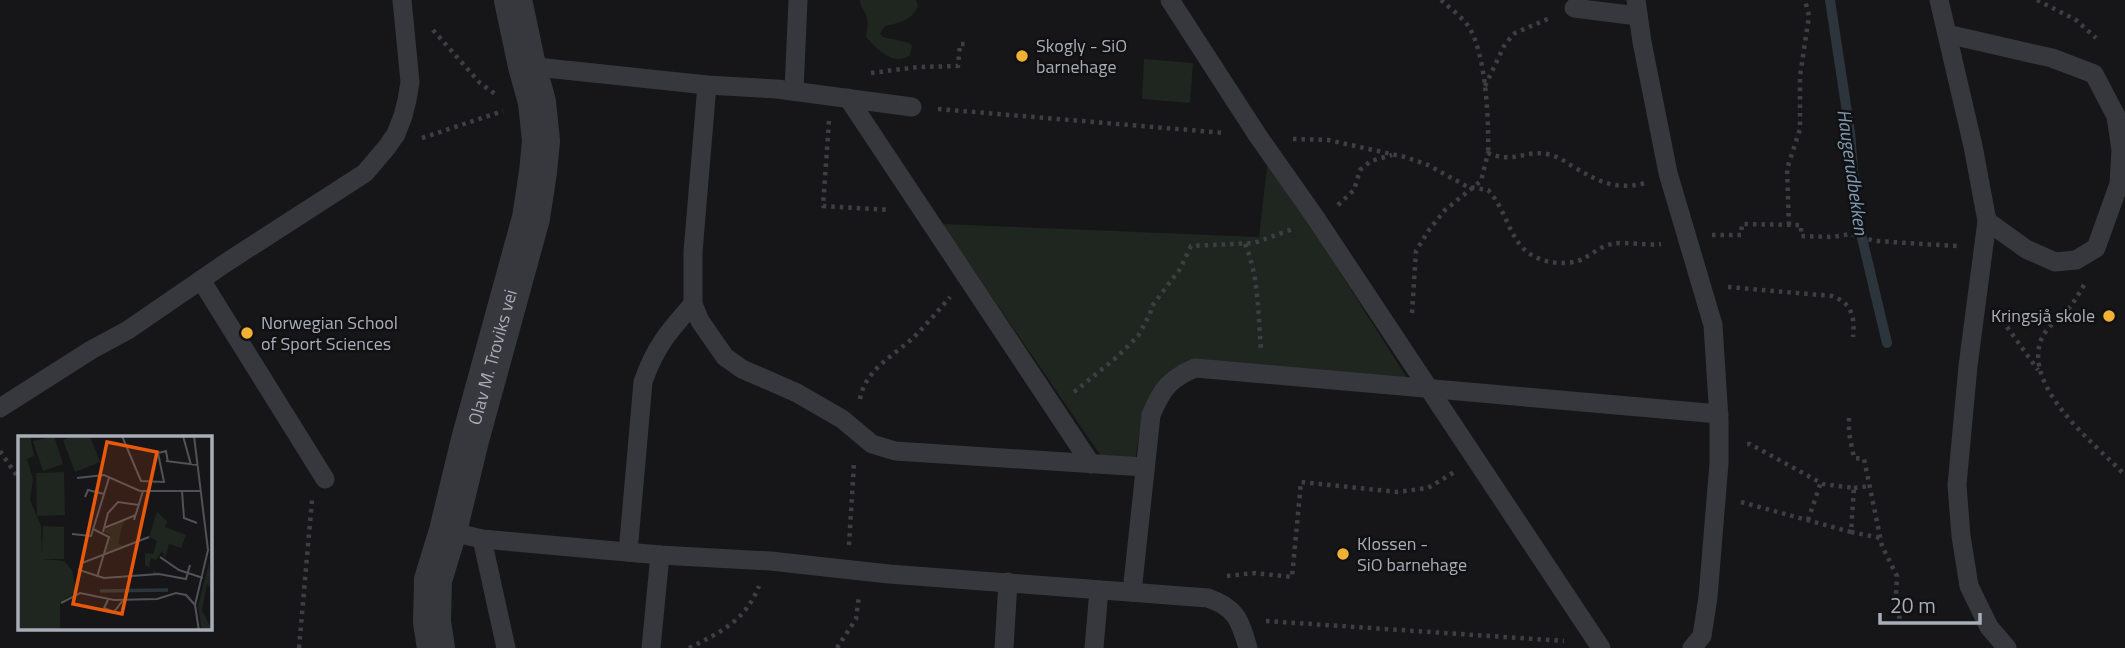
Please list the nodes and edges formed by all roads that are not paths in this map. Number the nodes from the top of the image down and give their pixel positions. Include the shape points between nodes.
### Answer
1 (402, 0) edge
2 (513, 0) edge
3 (798, 0) edge
4 (1170, 0) edge
5 (1939, 0) edge
6 (1574, 8) road end
7 (1637, 8) edge
8 (1947, 34) junction
9 (527, 66) junction
10 (707, 85) junction
11 (794, 91) junction
12 (839, 97) junction
13 (912, 107) road end
14 (1987, 221) junction
15 (201, 280) junction
16 (693, 304) junction
17 (1430, 389) junction
18 (0, 408) edge
19 (1718, 414) junction
20 (1091, 464) junction
21 (1144, 467) junction
22 (321, 471) road end
23 (465, 535) junction
24 (628, 552) junction
25 (660, 555) junction
26 (1008, 582) junction
27 (1099, 590) junction
28 (1132, 592) junction
29 (1599, 646) edge
30 (436, 648) edge
31 (506, 648) edge
32 (651, 648) edge
33 (1004, 648) edge
34 (1094, 648) edge
35 (1248, 648) edge
36 (1692, 648) edge
37 (2007, 648) edge

1 - 15 lane via 410,82 403,116 387,147 365,173
2 - 9 street, Olav M. Troviks vei
3 - 11 lane
4 - 17 lane
5 - 8 lane
6 - 7 lane
7 - 19 lane via 1668,173 1713,325
8 - 14 lane
8 - 14 lane via 2052,58 2094,75 2116,116 2119,184 2096,248 2076,260 2055,262 2026,249
9 - 10 lane
9 - 23 street, Olav M. Troviks vei via 541,141 531,218 470,440
10 - 11 lane
10 - 16 lane
11 - 12 lane
12 - 13 lane
12 - 20 lane via 926,212
14 - 37 lane via 1957,485 1969,586 1989,627
15 - 18 lane
15 - 22 lane
16 - 20 lane via 725,357 842,419 872,444 895,451
16 - 24 lane via 652,356 643,382
17 - 19 lane
17 - 21 lane via 1195,368 1177,376 1160,393 1151,415
17 - 29 lane
19 - 36 lane via 1719,463 1708,597 1702,636
20 - 21 lane
21 - 28 lane
23 - 24 lane
23 - 30 street, Olav M. Troviks vei via 433,580
23 - 31 lane
24 - 25 lane
25 - 26 lane
25 - 32 lane
26 - 27 lane
26 - 33 lane
27 - 28 lane
27 - 34 lane
28 - 35 lane via 1221,603 1239,619

